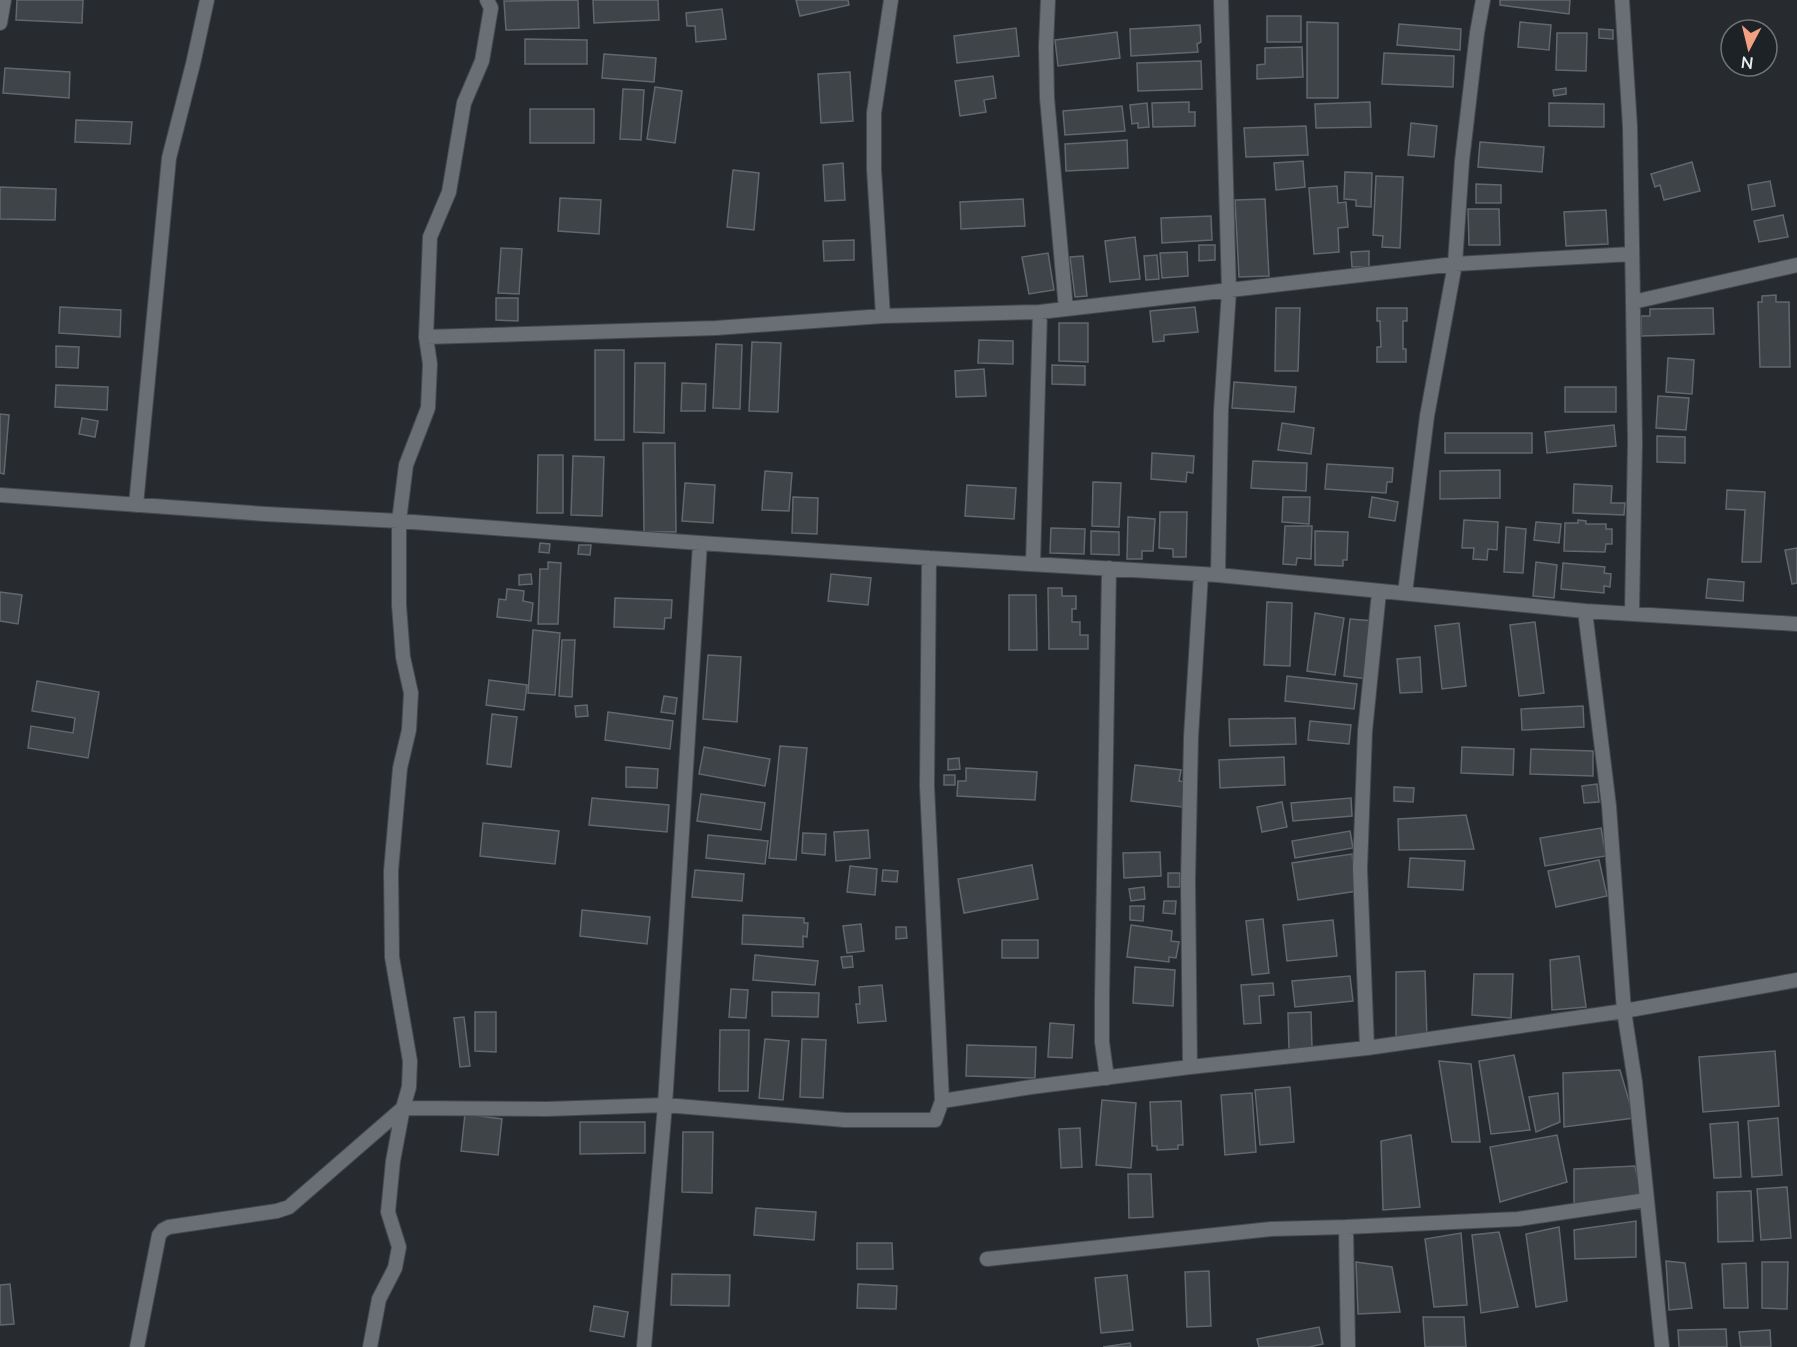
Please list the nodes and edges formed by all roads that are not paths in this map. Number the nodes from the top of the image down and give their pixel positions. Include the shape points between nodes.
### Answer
1 (4, 0) edge
2 (207, 0) edge
3 (487, 0) edge
4 (891, 0) edge
5 (1048, 0) edge
6 (1221, 0) edge
7 (1484, 0) edge
8 (1622, 0) edge
9 (0, 23) edge
10 (1632, 254) junction
11 (1455, 264) junction
12 (1797, 265) edge
13 (1229, 291) junction
14 (1633, 302) junction
15 (1066, 309) junction
16 (1040, 312) junction
17 (883, 316) junction
18 (426, 337) junction
19 (0, 495) edge
20 (136, 506) junction
21 (399, 521) junction
22 (700, 543) junction
23 (929, 558) junction
24 (1034, 564) junction
25 (1109, 568) junction
26 (1201, 574) junction
27 (1218, 575) junction
28 (1379, 592) junction
29 (1405, 593) junction
30 (1585, 611) junction
31 (1632, 613) junction
32 (1797, 624) edge
33 (1797, 980) edge
34 (1624, 1011) junction
35 (1367, 1048) junction
36 (1190, 1067) junction
37 (1107, 1078) junction
38 (942, 1101) junction
39 (665, 1105) junction
40 (403, 1108) junction
41 (1646, 1200) junction
42 (1346, 1227) junction
43 (987, 1259) dead end
44 (137, 1347) edge
45 (370, 1347) edge
46 (644, 1347) edge
47 (1348, 1347) edge
48 (1662, 1347) edge

1 - 9 street
2 - 20 street via 170,158
3 - 18 street via 491,8 482,61 464,103 449,192 430,237
4 - 17 street via 874,112
5 - 15 street via 1047,99
6 - 13 street
7 - 11 street via 1462,161
8 - 10 street
10 - 11 street
10 - 14 street
11 - 13 street
11 - 29 street via 1427,416
12 - 14 street
13 - 15 street
13 - 27 street via 1221,411
14 - 31 street
15 - 16 street
16 - 17 street
16 - 24 street
17 - 18 street via 716,328
18 - 21 street via 430,364 428,408 406,465
19 - 20 street
20 - 21 street
21 - 22 street
21 - 40 street via 399,605 403,657 411,693 391,871 392,957 410,1061
22 - 23 street
22 - 39 street
23 - 24 street
23 - 38 street via 927,786
24 - 25 street
25 - 26 street
25 - 37 street via 1102,1000
26 - 27 street
26 - 36 street via 1191,738
27 - 28 street
28 - 29 street
28 - 35 street via 1365,731 1360,869
29 - 30 street
30 - 31 street
30 - 34 street via 1609,806
31 - 32 street
33 - 34 street
34 - 35 street
34 - 41 street
35 - 36 street
36 - 37 street
37 - 38 street
38 - 39 street via 935,1120 845,1120
39 - 40 street
39 - 46 street
40 - 44 street via 289,1207 163,1230
40 - 45 street via 388,1212 399,1247 395,1268 379,1299
41 - 42 street via 1518,1219
41 - 48 street
42 - 43 street via 1272,1229
42 - 47 street

